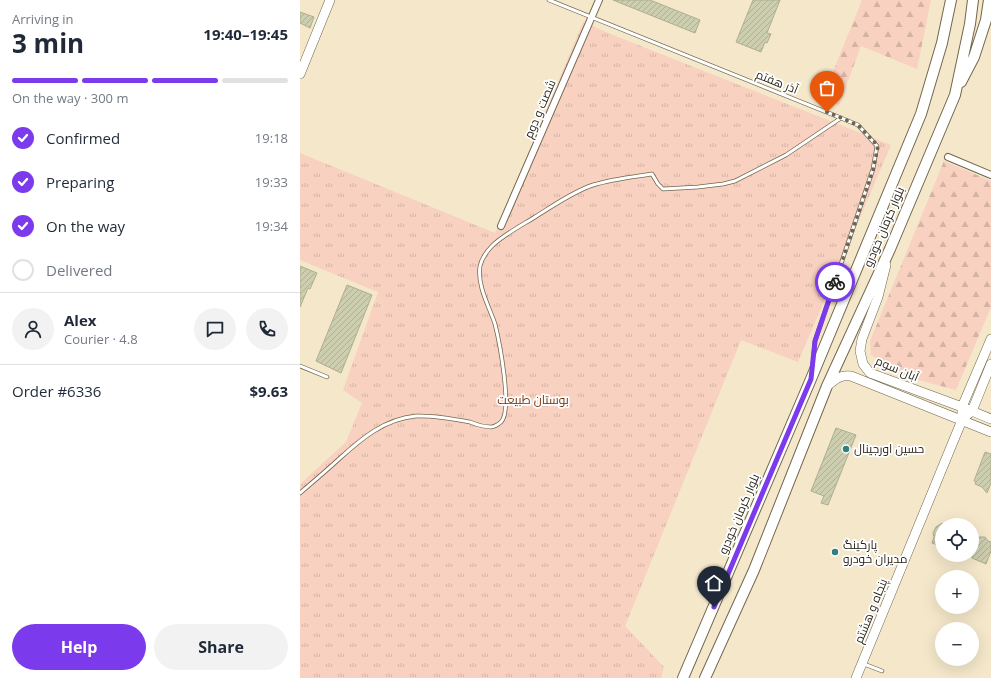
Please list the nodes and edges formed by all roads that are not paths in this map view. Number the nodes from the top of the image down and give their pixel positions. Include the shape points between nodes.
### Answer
1 (330, 0) edge
2 (549, 0) edge
3 (599, 0) edge
4 (951, 0) edge
5 (973, 0) edge
6 (989, 0) edge
7 (591, 17) junction
8 (300, 74) edge
9 (955, 95) junction
10 (841, 118) junction
11 (948, 157) dead end
12 (991, 175) edge
13 (501, 226) dead end
14 (890, 249) junction
15 (991, 339) edge
16 (991, 364) edge
17 (300, 366) edge
18 (327, 377) dead end
19 (811, 379) junction
20 (827, 386) junction
21 (962, 407) junction
22 (972, 411) junction
23 (962, 420) junction
24 (991, 420) edge
25 (991, 432) edge
26 (300, 493) edge
27 (862, 663) junction
28 (882, 671) dead end
29 (683, 678) edge
30 (705, 678) edge
31 (856, 678) edge

1 - 8 street
2 - 7 lane, آذر هفتم
3 - 7 street, شصت و دوم
4 - 19 main road, بلوار کرمان خودرو via 942,43 920,114
5 - 9 main road, بلوار کرمان خودرو
6 - 9 main road via 986,20 974,57
7 - 10 lane, آذر هفتم
7 - 13 street, شصت و دوم
9 - 14 main road, بلوار کرمان خودرو
10 - 19 lane, آذر هفتم via 858,125 878,146 873,170 815,341
10 - 26 lane via 786,155 735,181 711,186 663,188 652,174 592,185 501,238 485,254 481,262 480,285 495,325 504,372 506,410 503,420 490,427 448,418 418,416 392,422 360,440
11 - 12 street
14 - 20 main road, بلوار کرمان خودرو
14 - 21 street, آبان سوم via 878,296 862,339 860,352 863,364 870,373
15 - 21 street, پنجاه و هشتم
16 - 22 street, پنجاه و هشتم
17 - 18 lane
19 - 29 main road, بلوار کرمان خودرو
20 - 23 street, آبان سوم via 843,375 851,376
20 - 30 main road, بلوار کرمان خودرو via 754,570
21 - 22 street, آبان سوم
21 - 23 street, پنجاه و هشتم
22 - 23 street, پنجاه و هشتم
22 - 24 street, آبان سوم
23 - 25 street, آبان سوم
23 - 27 street, پنجاه و هشتم
27 - 28 lane
27 - 31 street, پنجاه و هشتم

